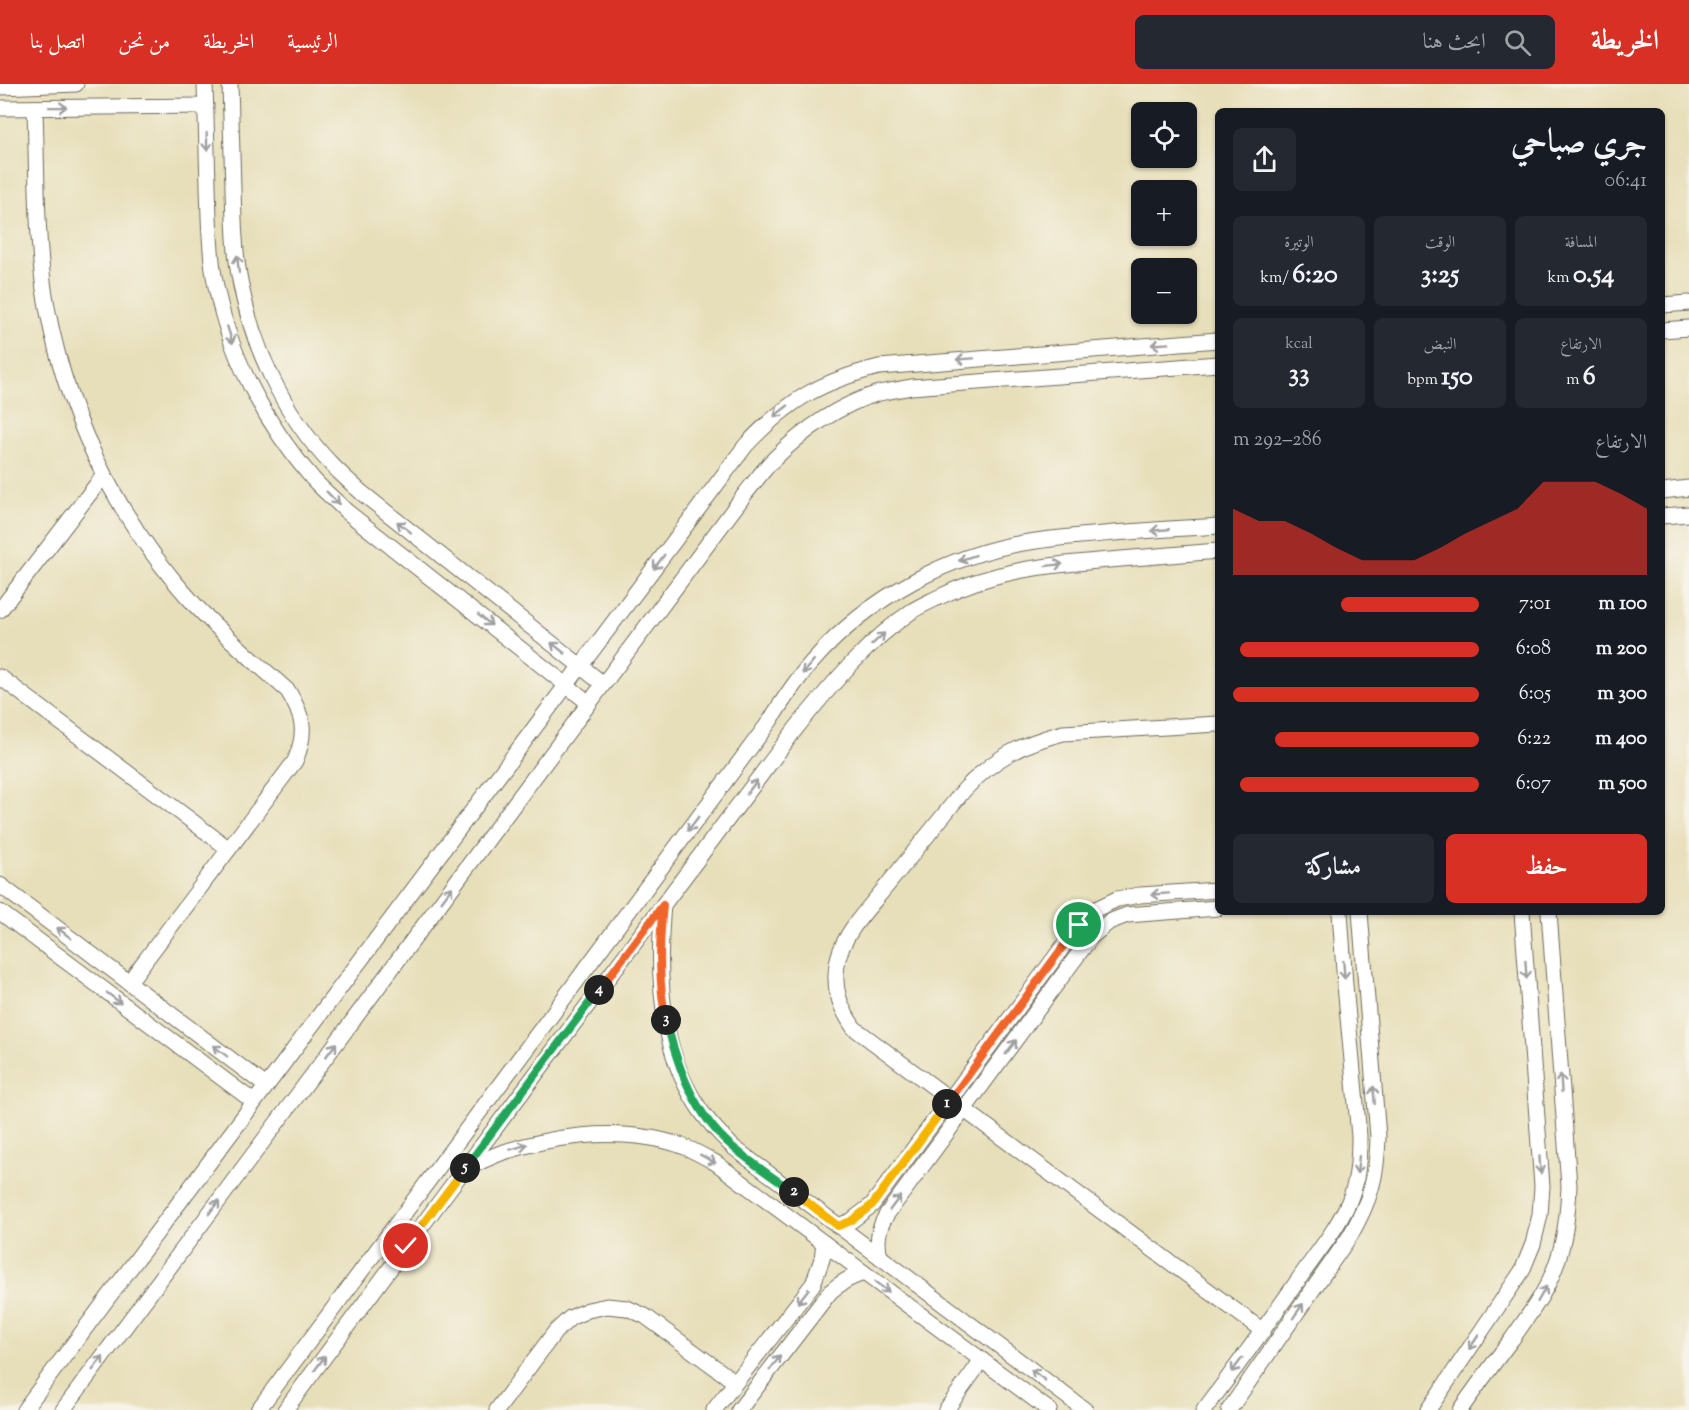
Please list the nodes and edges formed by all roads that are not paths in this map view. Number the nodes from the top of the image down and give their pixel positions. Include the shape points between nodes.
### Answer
1 (76, 84) edge
2 (205, 84) edge
3 (230, 84) edge
4 (0, 87) edge
5 (206, 105) junction
6 (0, 108) edge
7 (35, 108) junction
8 (1689, 303) edge
9 (1665, 305) edge
10 (1689, 328) edge
11 (1665, 330) edge
12 (1215, 340) edge
13 (1215, 364) edge
14 (104, 475) junction
15 (1689, 488) edge
16 (1665, 490) edge
17 (1689, 514) edge
18 (1665, 516) edge
19 (1215, 526) edge
20 (1215, 551) edge
21 (0, 610) edge
22 (581, 666) junction
23 (0, 677) edge
24 (603, 684) junction
25 (567, 685) junction
26 (589, 703) junction
27 (1215, 724) edge
28 (229, 849) junction
29 (0, 885) edge
30 (1215, 890) edge
31 (663, 905) junction
32 (1215, 908) edge
33 (0, 912) edge
34 (1340, 915) edge
35 (1360, 915) edge
36 (1522, 915) edge
37 (1549, 915) edge
38 (129, 982) junction
39 (266, 1086) junction
40 (950, 1099) junction
41 (254, 1102) junction
42 (964, 1110) junction
43 (465, 1169) junction
44 (838, 1226) junction
45 (824, 1243) junction
46 (880, 1257) junction
47 (864, 1273) junction
48 (1263, 1331) junction
49 (982, 1360) junction
50 (735, 1382) junction
51 (24, 1410) edge
52 (63, 1410) edge
53 (258, 1410) edge
54 (285, 1410) edge
55 (497, 1410) edge
56 (714, 1410) edge
57 (739, 1410) edge
58 (946, 1410) edge
59 (1048, 1410) edge
60 (1085, 1410) edge
61 (1204, 1410) edge
62 (1228, 1410) edge
63 (1428, 1410) edge
64 (1460, 1410) edge

1 - 4 street
2 - 5 street
22 -> 3 street via 362,494 331,464 281,395 262,357 239,275 234,233
7 -> 5 street
5 -> 25 street via 214,276 233,346 262,407 286,445 346,511
6 - 7 street
7 - 14 street via 39,238 50,323 70,399
8 - 9 street
10 - 11 street
12 -> 22 street via 879,367 820,387 784,409 746,445
13 - 24 street via 911,387 879,393 849,405 821,420 771,462
14 - 21 street
14 - 28 street via 156,560 195,605 288,691 298,707 302,744 295,761
15 - 16 street
17 - 18 street
19 -> 53 street via 1035,541 999,548 922,577 867,611 839,635 790,690
31 -> 20 street via 830,686 914,609 978,580 1034,567
22 - 24 street
22 - 25 street
23 - 28 street
24 - 26 street
25 - 26 street
25 - 39 street
52 -> 26 street
27 - 40 street via 1063,734 1019,747 989,766 964,790 855,926 838,957 835,976 843,1012 854,1028
28 - 38 street
38 -> 29 street
30 -> 40 street via 1129,897 1106,904 1087,916
31 - 43 street
31 - 44 street via 660,979 665,1016 680,1070 696,1104 733,1147
42 -> 32 street via 1100,929 1127,915
33 -> 41 street
34 -> 48 street via 1359,1136 1356,1179 1340,1220
62 -> 35 street via 1350,1236 1372,1189 1378,1137
36 -> 63 street via 1542,1186 1540,1215 1522,1271
64 -> 37 street via 1535,1306 1558,1261 1565,1236 1569,1186
39 -> 38 street
39 - 41 street
40 - 42 street
40 - 44 street via 872,1205
41 - 51 street
46 -> 42 street via 878,1239 882,1222
42 - 48 street
43 -> 45 street via 529,1144 556,1139 613,1135 667,1141 716,1163
54 -> 43 street
44 - 46 street
45 - 47 street
45 -> 50 street via 813,1284
60 -> 46 street
47 -> 49 street
57 -> 47 street via 830,1292
48 -> 61 street
49 - 58 street
49 - 59 street
50 - 55 street via 645,1316 627,1308 607,1306 570,1318 555,1332
50 - 56 street

